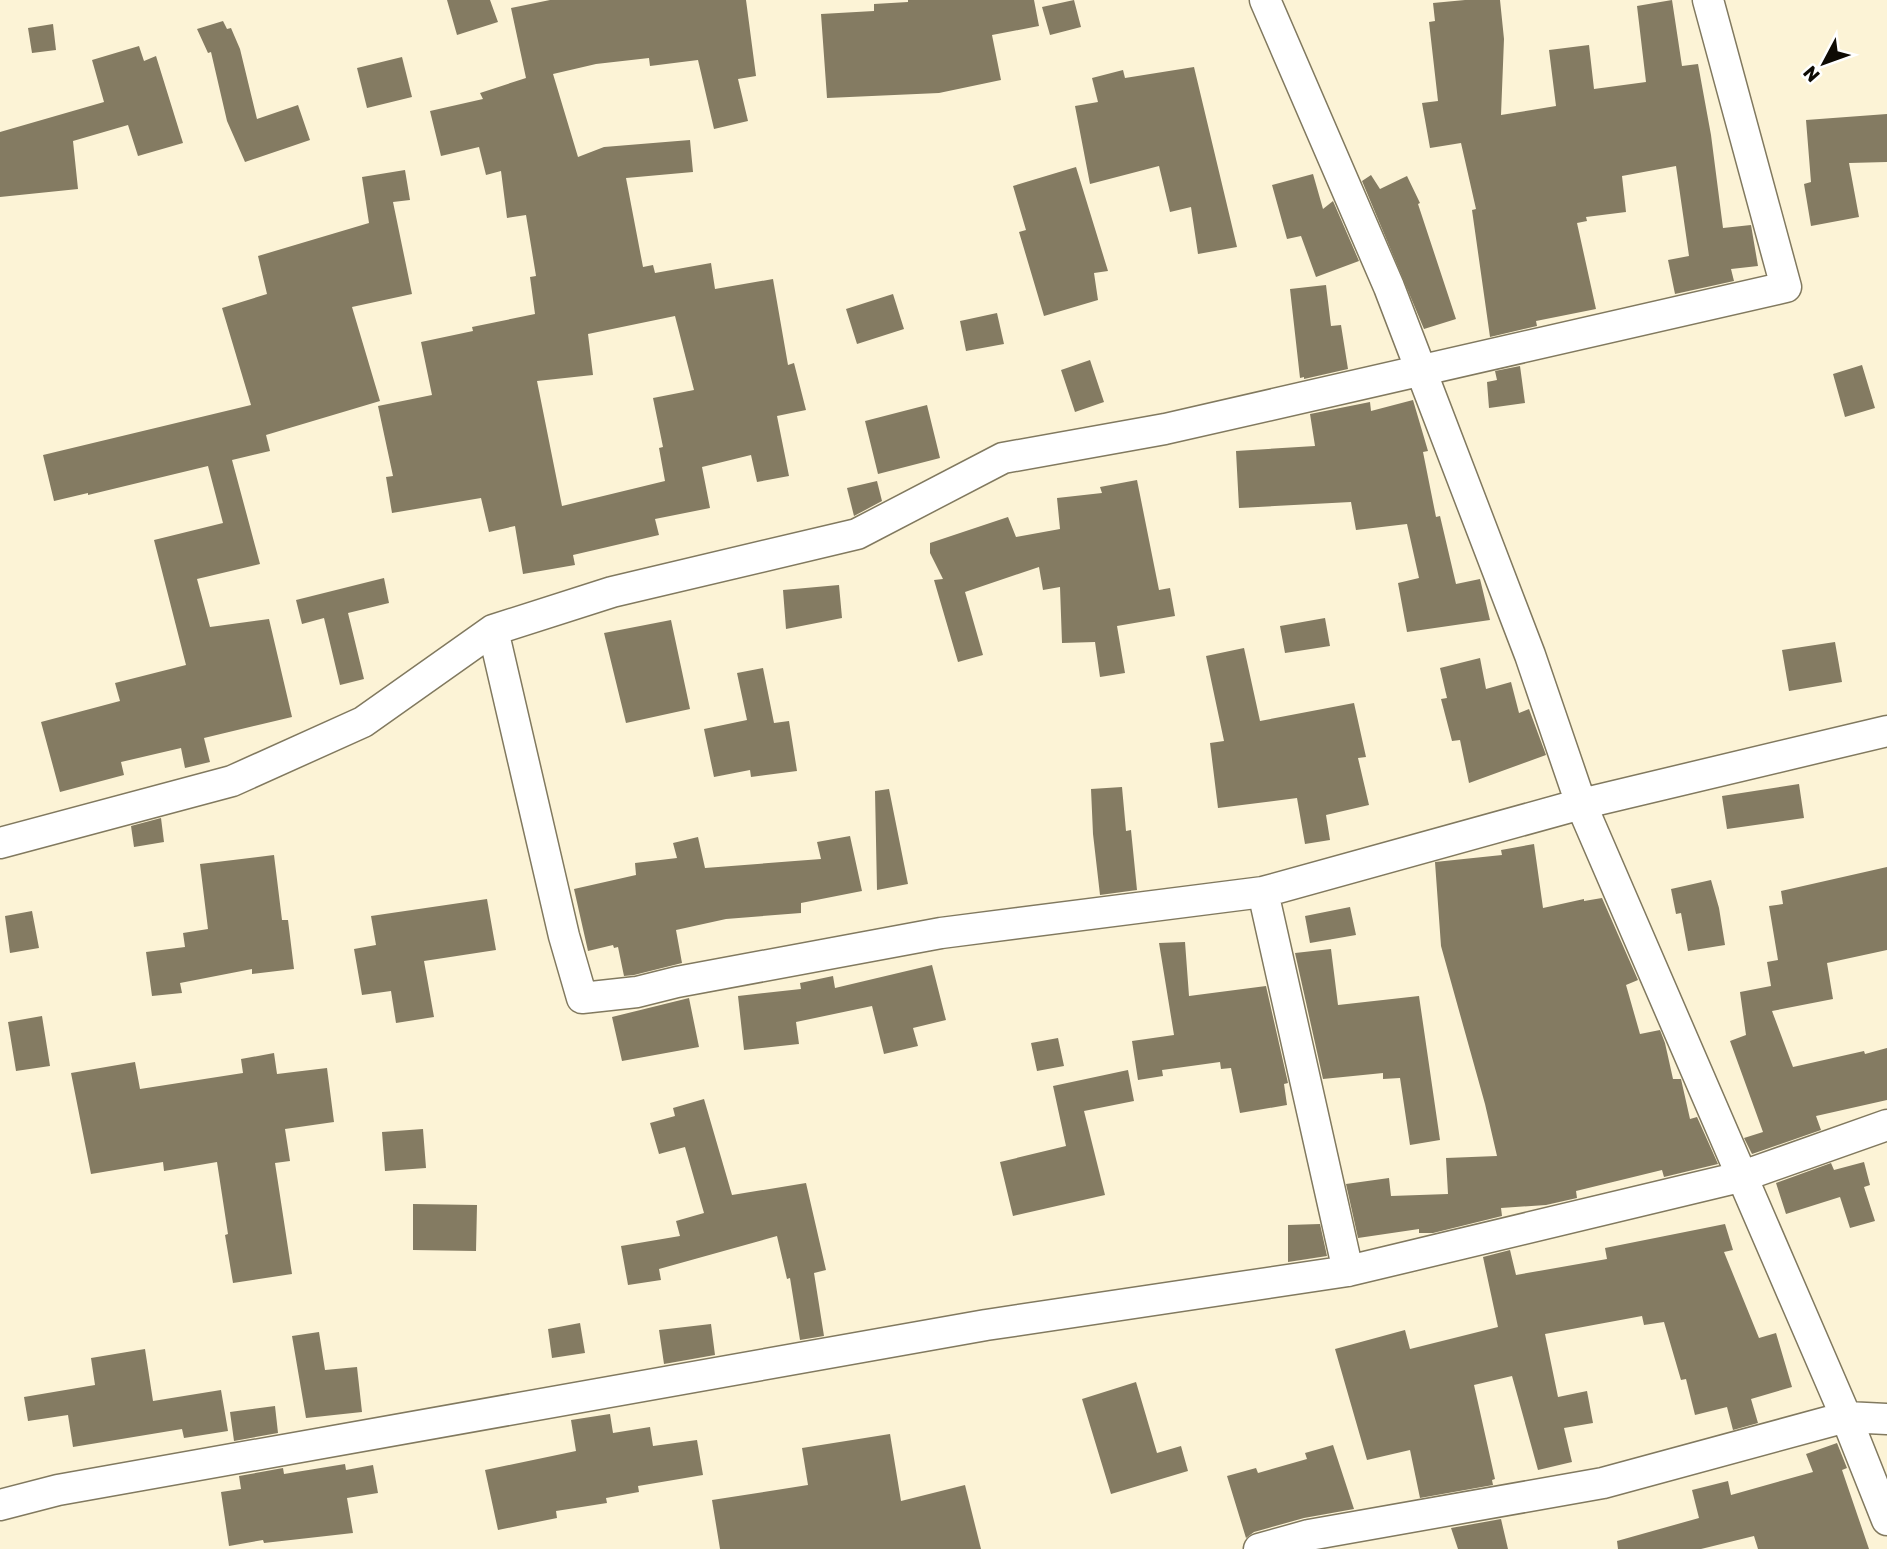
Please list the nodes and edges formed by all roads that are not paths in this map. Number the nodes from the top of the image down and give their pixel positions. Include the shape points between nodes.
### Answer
1 (1265, 0) edge
2 (1709, 0) edge
3 (1419, 370) junction
4 (493, 630) junction
5 (1887, 731) edge
6 (1581, 804) junction
7 (0, 843) edge
8 (1263, 892) junction
9 (1887, 1125) edge
10 (1741, 1177) junction
11 (1348, 1271) junction
12 (1846, 1418) junction
13 (1887, 1419) edge
14 (0, 1505) edge
15 (1887, 1520) edge
16 (1259, 1549) edge

1 - 3 street via 1389,287
2 - 3 street via 1786,287
3 - 4 street via 1166,429 1003,458 857,534 612,592
3 - 6 street via 1530,656
4 - 7 street via 363,722 232,781
4 - 8 street via 582,998 637,992 941,933
5 - 6 street
6 - 8 street
6 - 10 street
8 - 11 street
9 - 10 street
10 - 11 street
10 - 12 street
11 - 14 street via 959,1330 58,1490
12 - 13 street
12 - 15 street
12 - 16 street via 1603,1483 1309,1535

